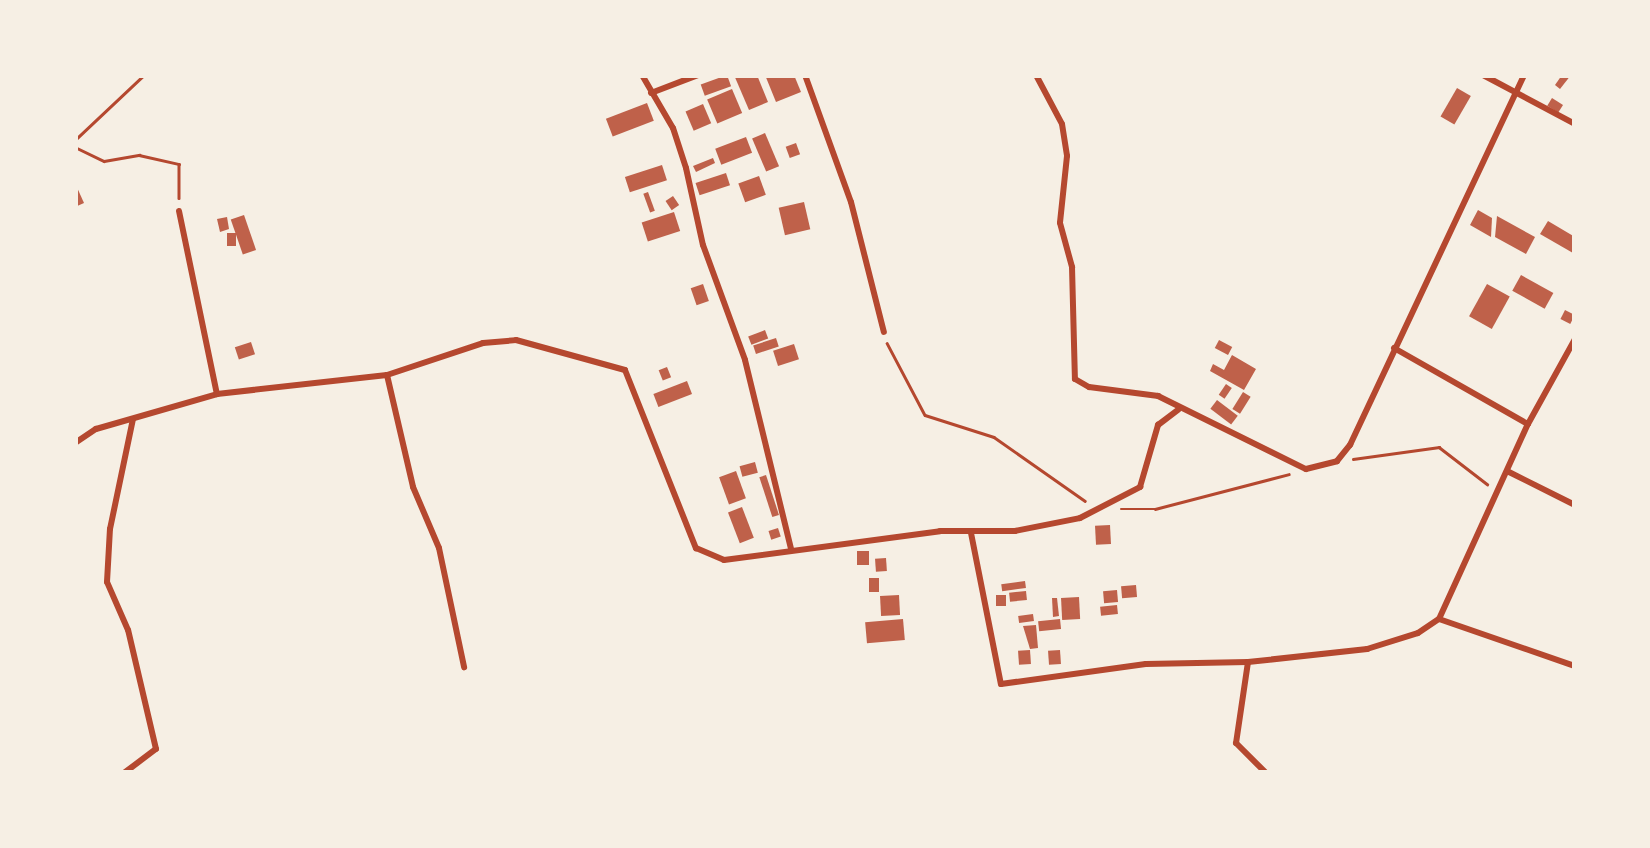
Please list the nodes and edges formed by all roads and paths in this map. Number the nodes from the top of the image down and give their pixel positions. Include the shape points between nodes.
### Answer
1 (144, 75) edge
2 (642, 75) edge
3 (698, 75) edge
4 (805, 75) edge
5 (1036, 75) edge
6 (1483, 75) edge
7 (1524, 75) edge
8 (1514, 91) junction
9 (651, 92) junction
10 (1575, 124) edge
11 (75, 140) edge
12 (75, 147) edge
13 (179, 211) joint
14 (884, 332) joint
15 (1575, 340) edge
16 (1394, 348) junction
17 (387, 375) junction
18 (217, 394) junction
19 (1178, 410) junction
20 (133, 420) junction
21 (1528, 424) junction
22 (75, 442) edge
23 (1337, 461) junction
24 (1306, 469) junction
25 (1507, 472) junction
26 (1499, 493) junction
27 (1575, 506) edge
28 (1103, 510) junction
29 (971, 532) junction
30 (792, 548) junction
31 (1439, 619) junction
32 (1248, 662) junction
33 (1575, 666) edge
34 (464, 668) dead end
35 (124, 773) edge
36 (1266, 773) edge

1 - 11 path
2 - 9 street
3 - 9 street
4 - 14 street via 852,202
5 - 19 street via 1062,124 1068,156 1060,223 1072,267 1075,379 1089,387 1158,396
6 - 8 street
7 - 8 street
8 - 10 street
8 - 16 street
9 - 30 street via 673,128 704,245 746,360
12 - 13 path via 104,161 139,156 179,164
13 - 18 street
14 - 28 path via 893,363 925,415 994,437
15 - 21 street
16 - 21 street
16 - 23 street
17 - 18 street
17 - 30 street via 483,342 516,340 600,358 626,370 696,548 724,560
17 - 34 street via 413,487 439,548
18 - 20 street
19 - 24 street
19 - 28 street via 1158,425 1140,487
20 - 22 street
20 - 35 street via 110,528 107,582 128,630 156,750
21 - 25 street
23 - 24 street
23 - 26 path via 1439,448
24 - 28 path via 1155,509
25 - 26 street
25 - 27 street
26 - 31 street
28 - 29 street via 1015,532
29 - 30 street
29 - 32 street via 1001,684 1146,664
31 - 32 street via 1367,649
31 - 33 street
32 - 36 street via 1236,743

